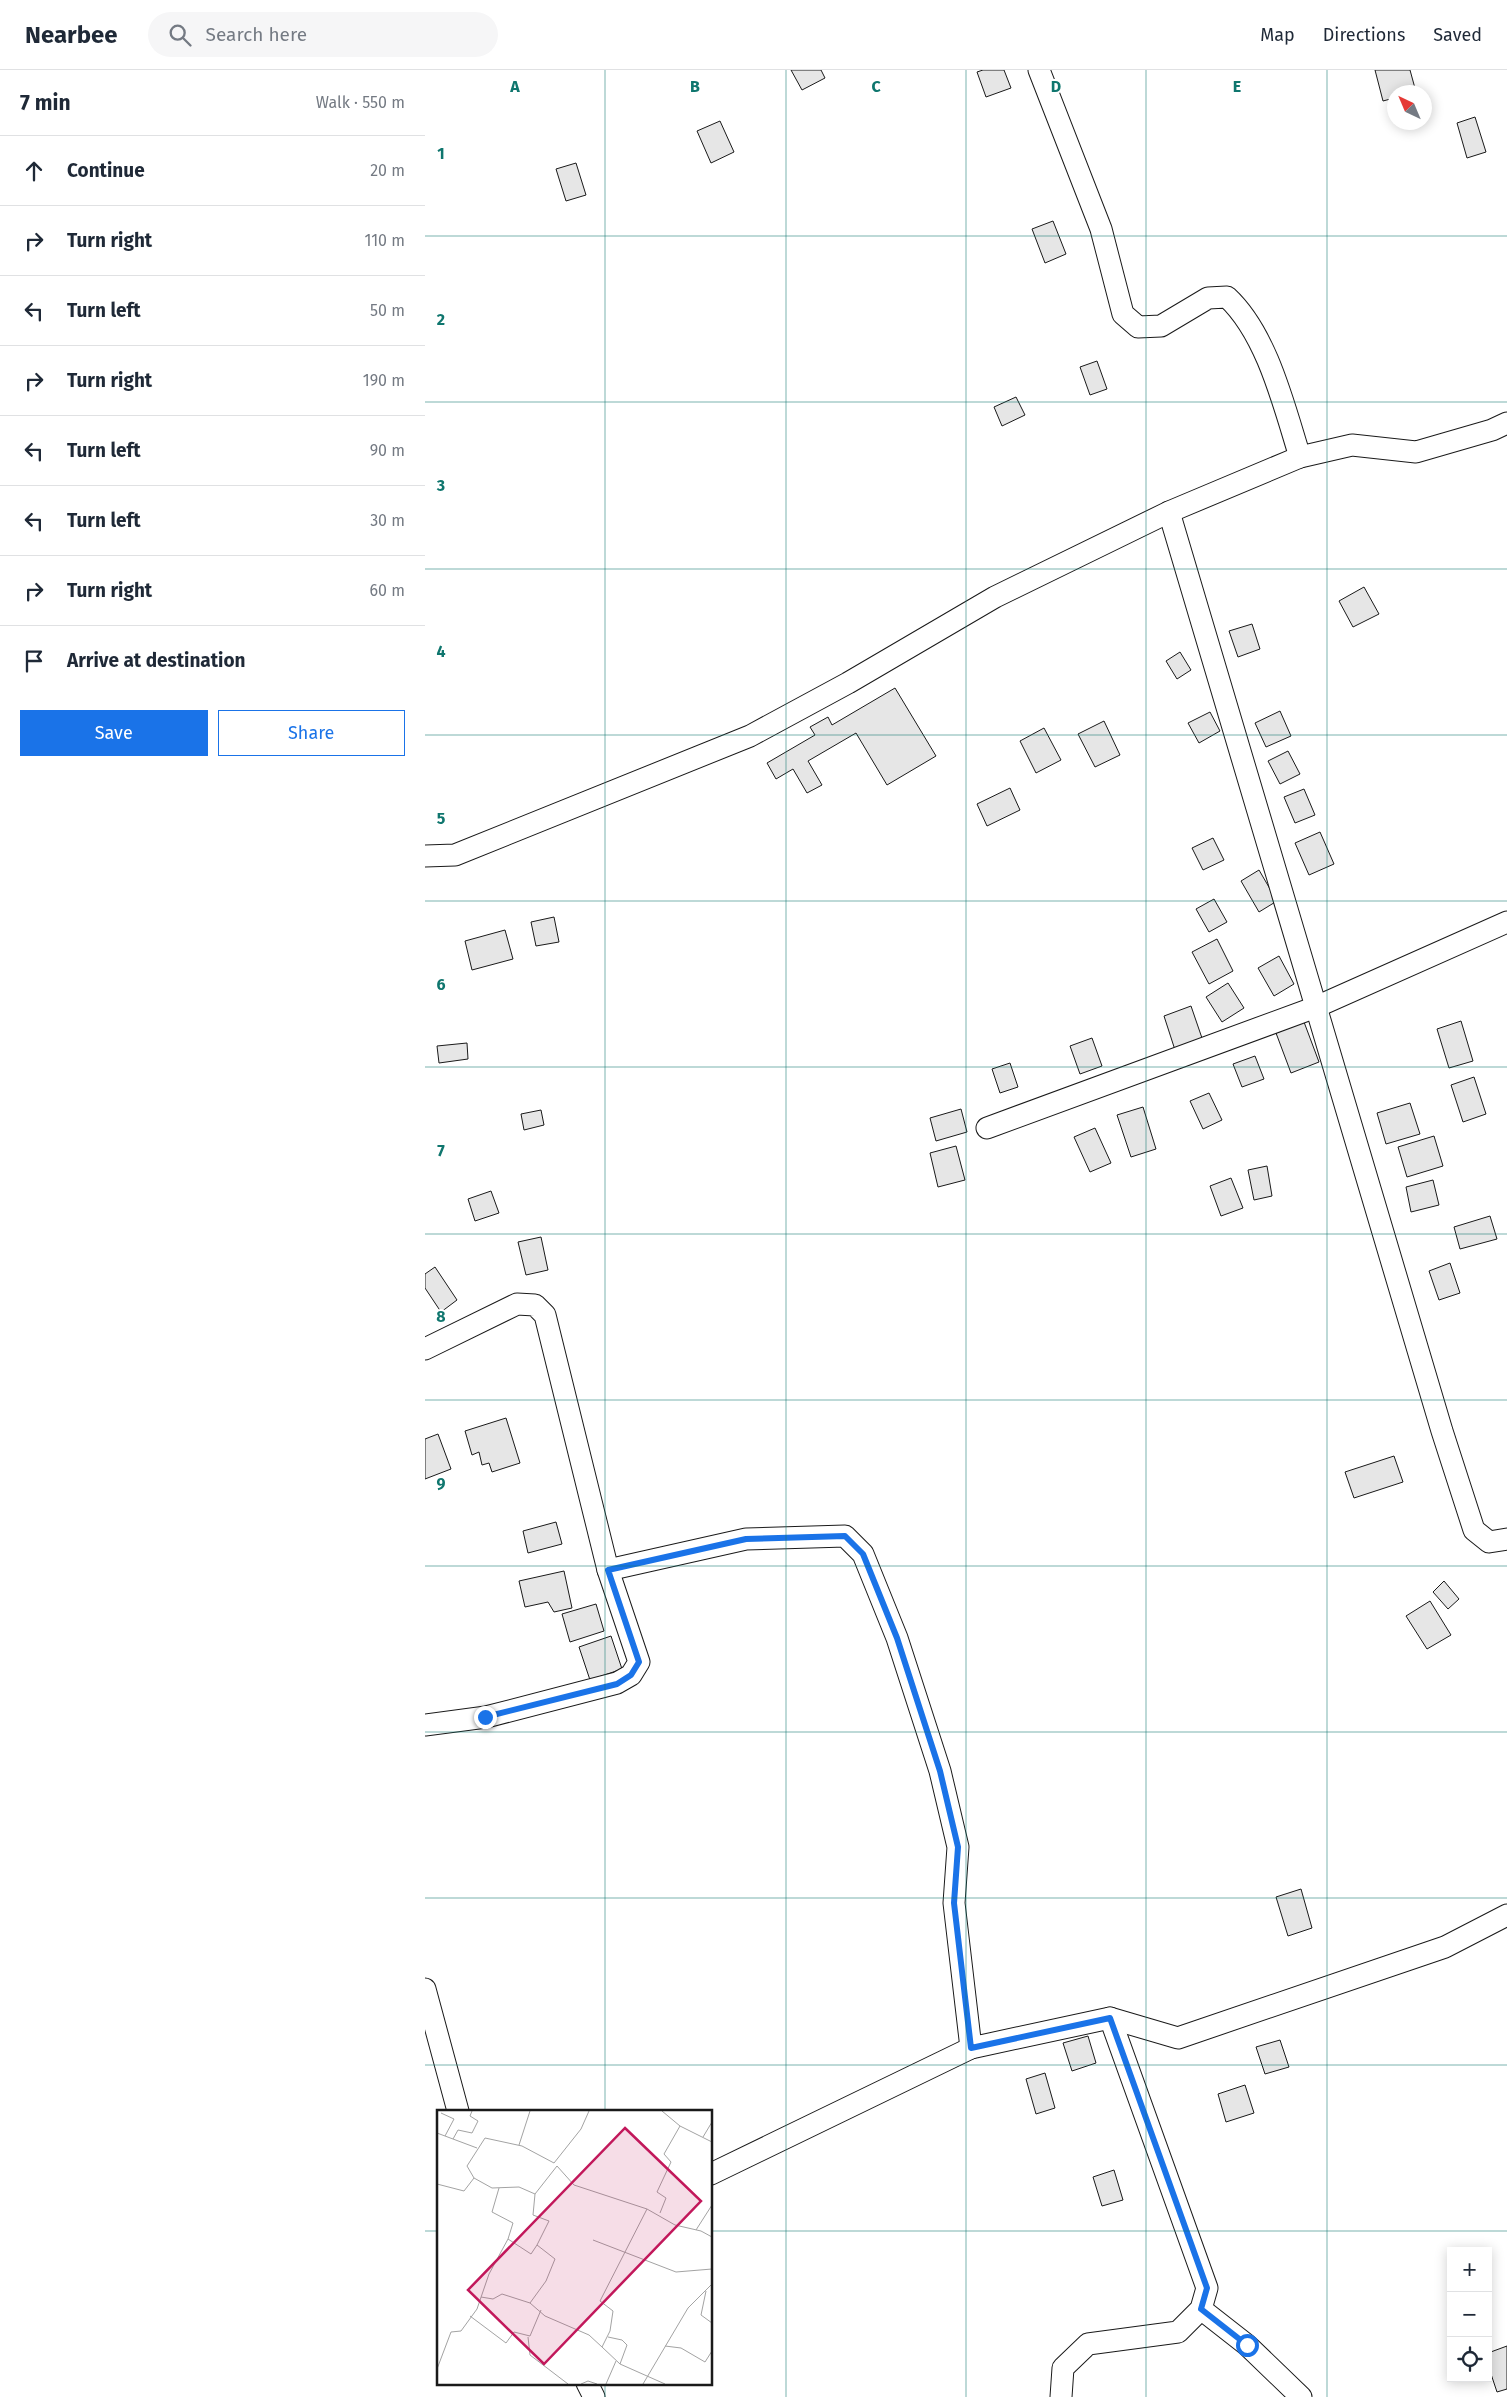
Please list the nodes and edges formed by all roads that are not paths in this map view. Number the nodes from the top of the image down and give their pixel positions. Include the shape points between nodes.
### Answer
1 (1039, 70) edge
2 (1507, 423) edge
3 (1300, 457) junction
4 (1169, 512) junction
5 (425, 856) edge
6 (1507, 922) edge
7 (1316, 1007) junction
8 (987, 1128) dead end
9 (425, 1349) edge
10 (1507, 1539) edge
11 (608, 1570) junction
12 (425, 1725) edge
13 (1507, 1915) edge
14 (425, 1989) edge
15 (1110, 2018) junction
16 (971, 2048) junction
17 (458, 2110) edge
18 (713, 2173) edge
19 (1201, 2309) junction
20 (588, 2384) edge
21 (594, 2397) edge
22 (1061, 2397) edge
23 (1301, 2397) edge

1 - 3 street via 1101,229 1123,314 1139,327 1161,326 1208,298 1227,297 1240,308 1270,364
2 - 3 street via 1416,452 1352,445
3 - 4 street
4 - 5 street via 995,597 750,736 455,855
4 - 7 street
6 - 7 street
7 - 8 street
7 - 10 street via 1474,1530 1489,1542
9 - 11 street via 517,1304 535,1304 545,1315
11 - 12 street via 639,1662 631,1675 617,1684 485,1717
11 - 16 street via 746,1539 845,1536 863,1554 897,1638 940,1771 958,1847 954,1903
13 - 15 street via 1445,1947 1179,2038
14 - 17 street
15 - 16 street
15 - 19 street via 1207,2288
16 - 18 street
19 - 22 street via 1178,2332 1088,2344 1063,2368
19 - 23 street via 1247,2345
20 - 21 street

